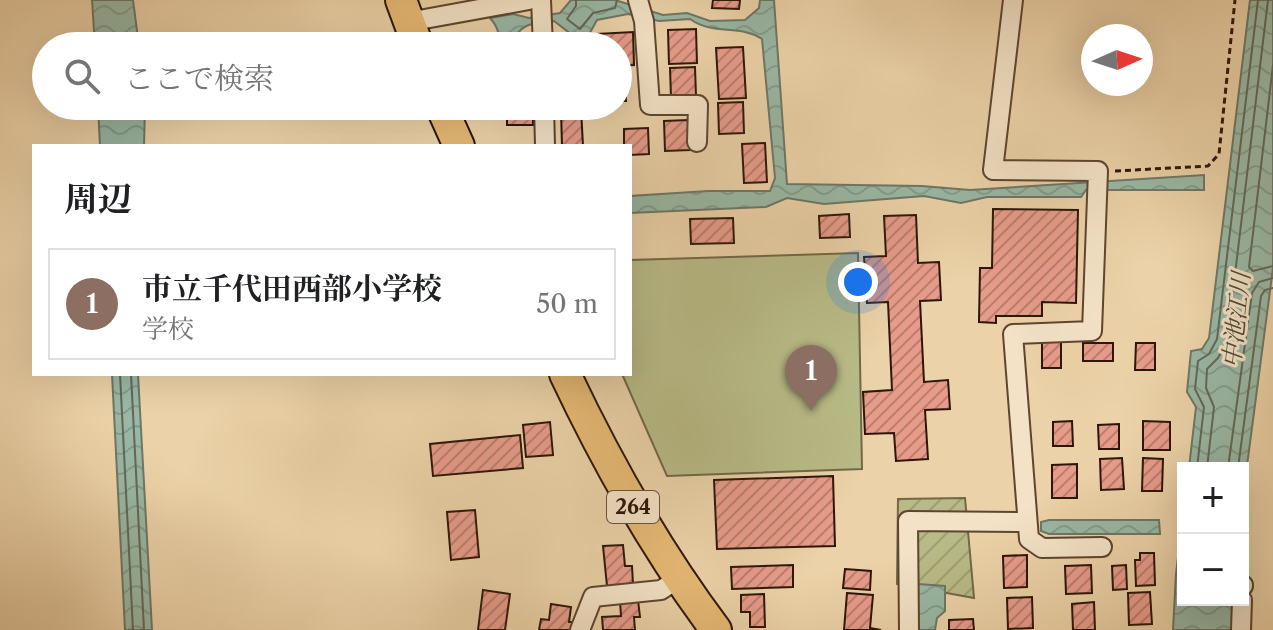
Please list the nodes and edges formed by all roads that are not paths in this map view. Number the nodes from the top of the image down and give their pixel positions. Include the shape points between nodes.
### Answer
1 (638, 0) edge
2 (1013, 0) edge
3 (508, 1) edge
4 (539, 9) edge
5 (409, 23) edge
6 (541, 32) edge
7 (447, 120) edge
8 (544, 120) edge
9 (697, 142) dead end
10 (458, 144) edge
11 (545, 144) edge
12 (566, 376) edge
13 (1027, 522) junction
14 (1102, 547) dead end
15 (678, 579) junction
16 (1242, 606) edge
17 (580, 630) edge
18 (716, 630) edge
19 (909, 630) edge
20 (1241, 630) edge

1 - 9 street via 650,105 698,105
2 - 13 street via 993,170 1098,171 1092,331 1013,334
3 - 4 street
3 - 5 street
4 - 6 street
7 - 10 highway
8 - 11 street
12 - 15 highway, 264 via 597,442
13 - 14 street via 1029,539 1042,548
13 - 19 street via 908,521
15 - 17 street via 661,590 593,597
15 - 18 highway, 264
16 - 20 street

